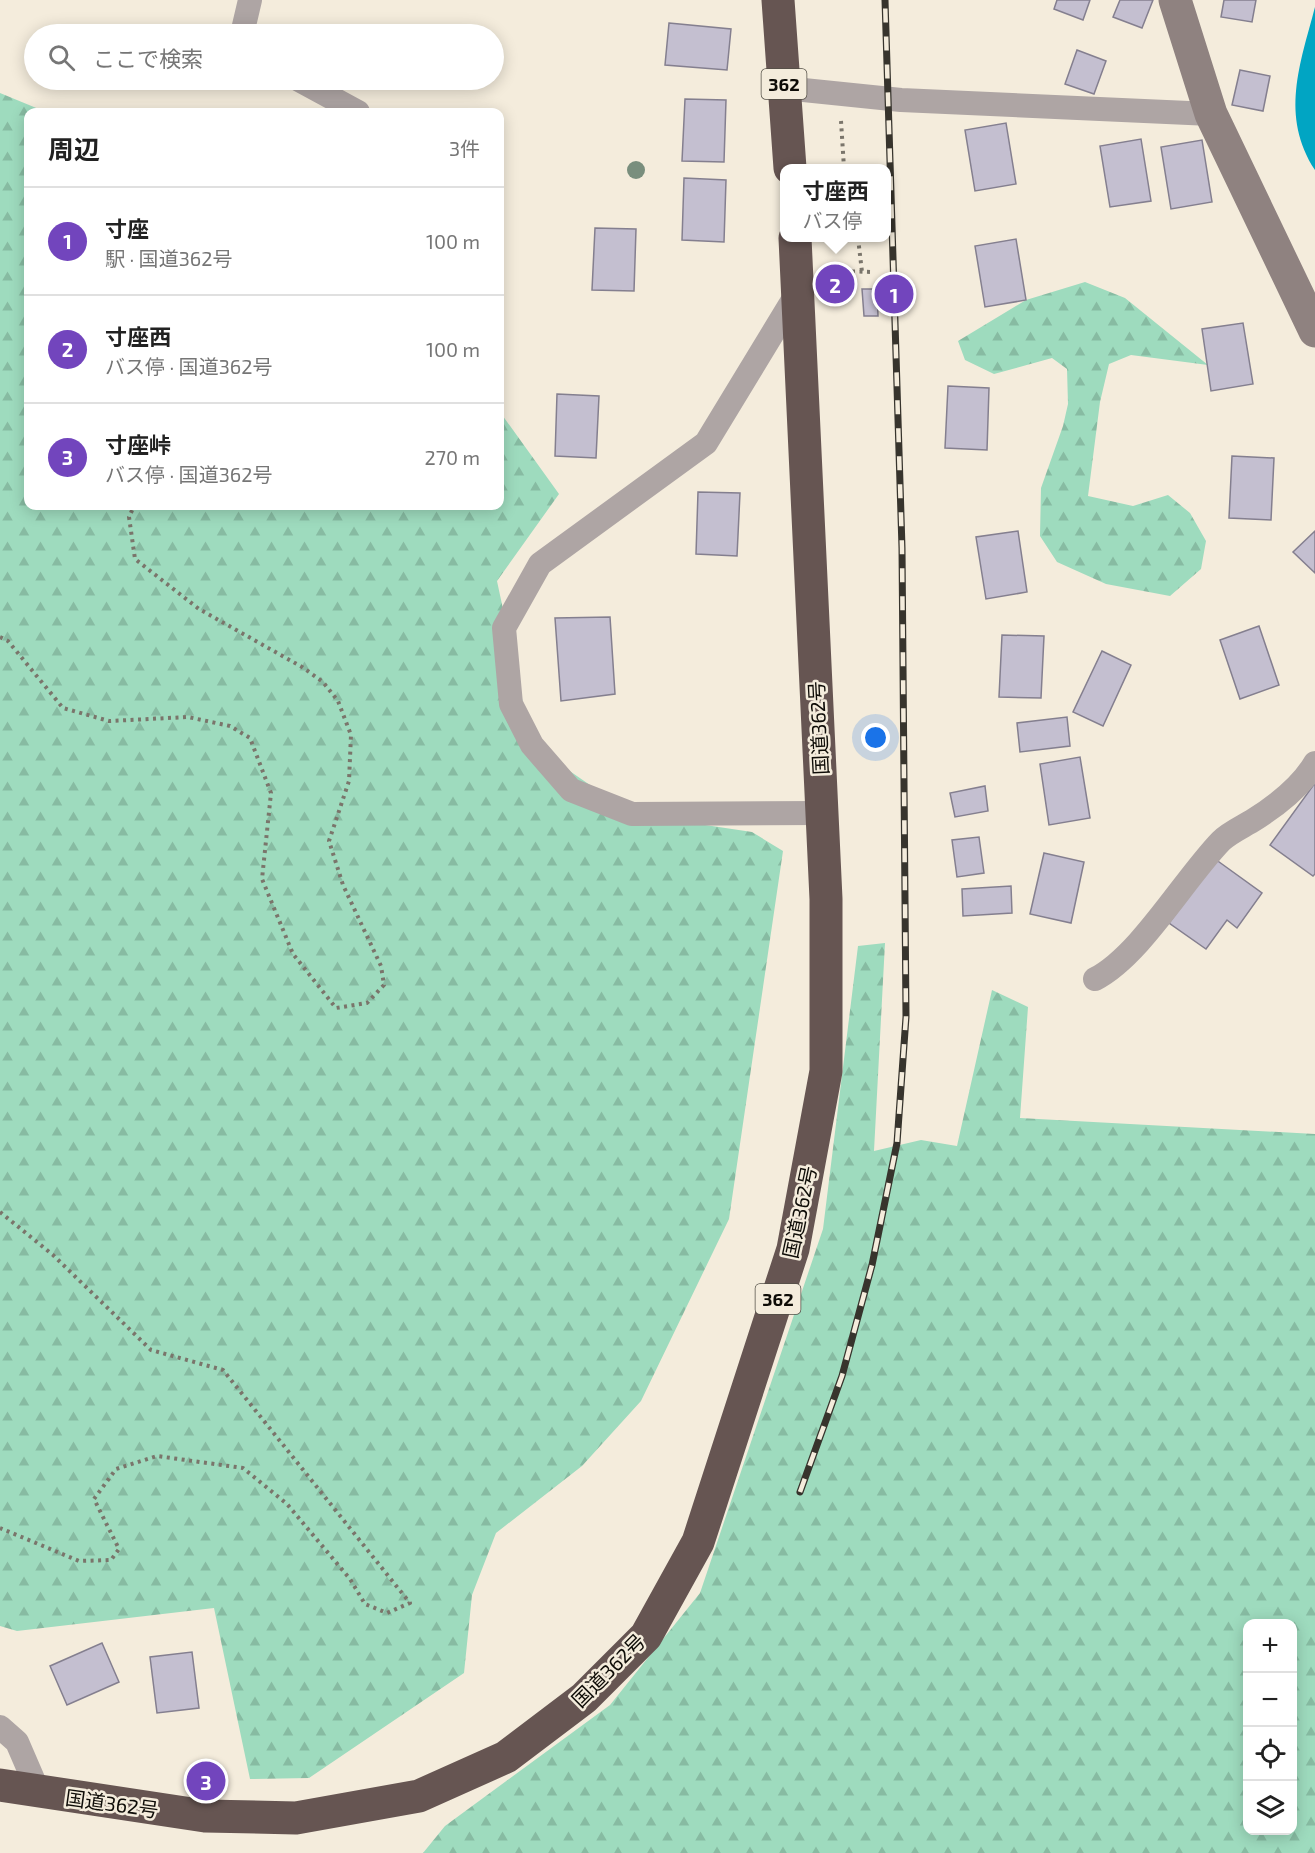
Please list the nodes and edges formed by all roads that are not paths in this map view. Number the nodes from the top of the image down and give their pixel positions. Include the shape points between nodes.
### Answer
1 (250, 0) edge
2 (778, 0) edge
3 (1175, 0) edge
4 (244, 24) edge
5 (784, 88) junction
6 (317, 90) edge
7 (351, 108) edge
8 (1211, 114) junction
9 (790, 164) edge
10 (795, 242) edge
11 (799, 290) junction
12 (1315, 331) edge
13 (1315, 763) edge
14 (822, 813) junction
15 (1095, 979) dead end
16 (0, 1727) edge
17 (0, 1785) edge
18 (39, 1793) junction

1 - 4 street
2 - 5 highway, 362
3 - 8 street
5 - 8 street via 901,100
5 - 9 highway, 362
6 - 7 street
8 - 12 street
10 - 11 highway, 国道362号 / 362
11 - 14 highway, 国道362号 / 362
11 - 14 street via 706,443 540,564 504,628 511,704 532,746 571,790 632,814
13 - 15 street via 1305,779 1223,840 1108,973
14 - 18 highway, 国道362号 / 362 via 826,1071 793,1249 698,1542 646,1636 584,1698 506,1758 418,1796 296,1818 204,1816
16 - 18 street via 17,1742
17 - 18 highway, 国道362号 / 362

